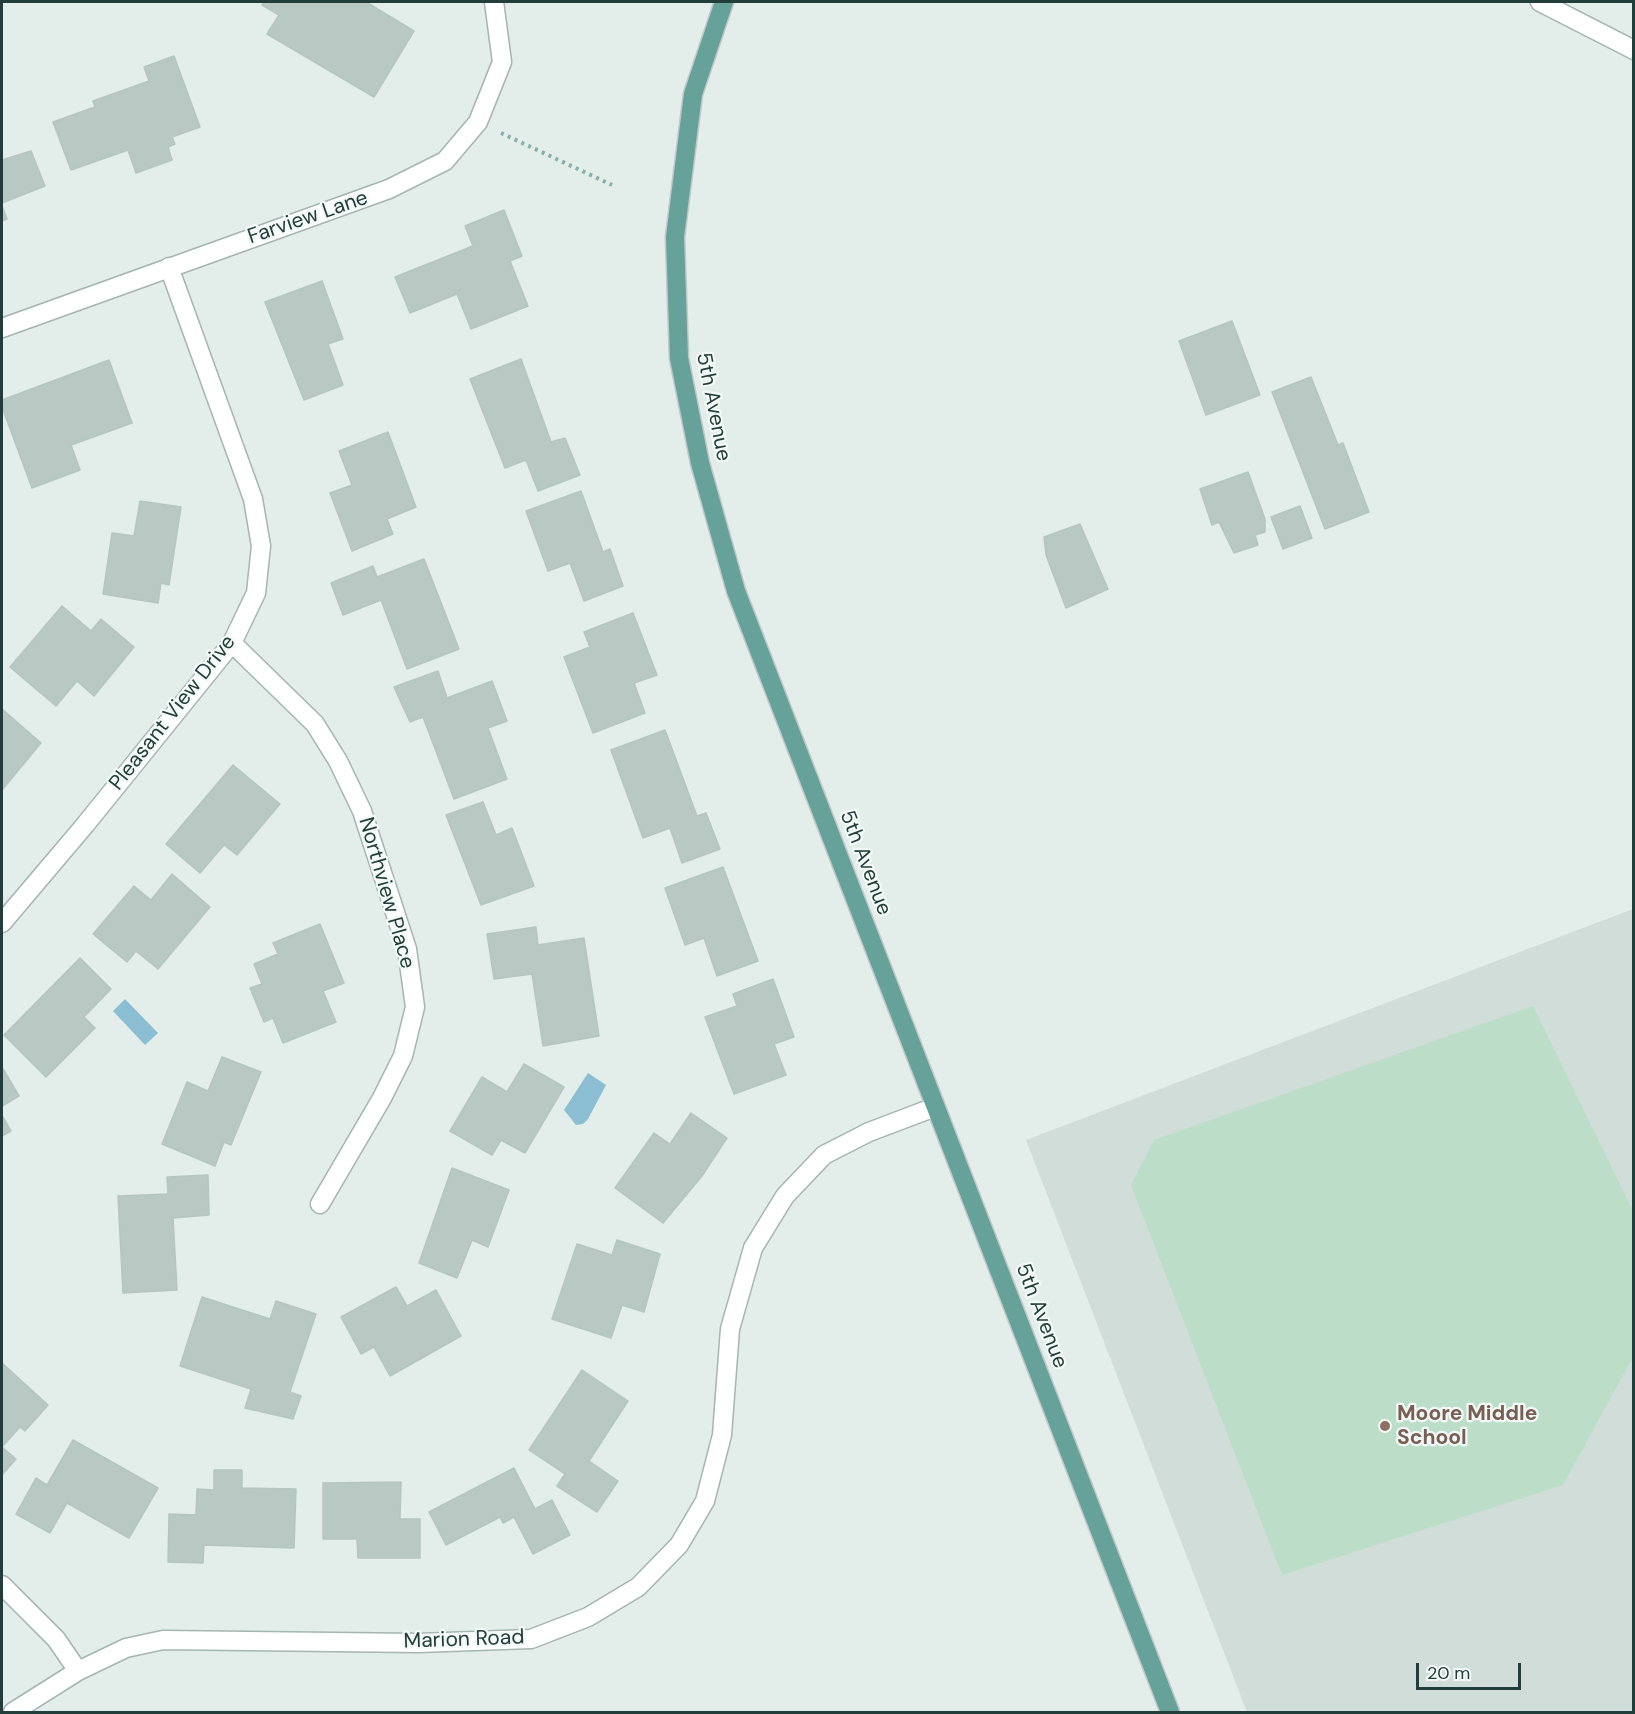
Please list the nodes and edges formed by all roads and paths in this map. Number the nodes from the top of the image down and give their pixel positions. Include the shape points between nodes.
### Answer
1 (494, 2) edge
2 (724, 2) edge
3 (1540, 2) edge
4 (1634, 50) edge
5 (478, 122) junction
6 (612, 185) dead end
7 (169, 267) junction
8 (2, 328) edge
9 (232, 643) junction
10 (2, 923) edge
11 (935, 1107) junction
12 (321, 1204) dead end
13 (2, 1585) edge
14 (78, 1671) junction
15 (13, 1713) edge
16 (1170, 1713) edge

1 - 5 street, Farview Lane via 502,62
2 - 11 main road, 5th Avenue via 693,94 675,237 679,358 700,463 736,591
3 - 4 street
5 - 6 path
5 - 7 street, Farview Lane via 445,161 389,189
7 - 8 street, Farview Lane
7 - 9 street, Pleasant View Drive via 253,499 259,534 256,593
9 - 10 street, Pleasant View Drive
9 - 12 street, Northview Place via 315,724 338,761 363,811 407,949 415,1007 403,1056
11 - 14 street, Marion Road via 869,1132 824,1155 786,1196 753,1248 730,1329 722,1435 705,1501 679,1545 638,1587 588,1617 531,1639 163,1640 126,1648
11 - 16 main road, 5th Avenue
13 - 14 street via 56,1639
14 - 15 street, Marion Road

